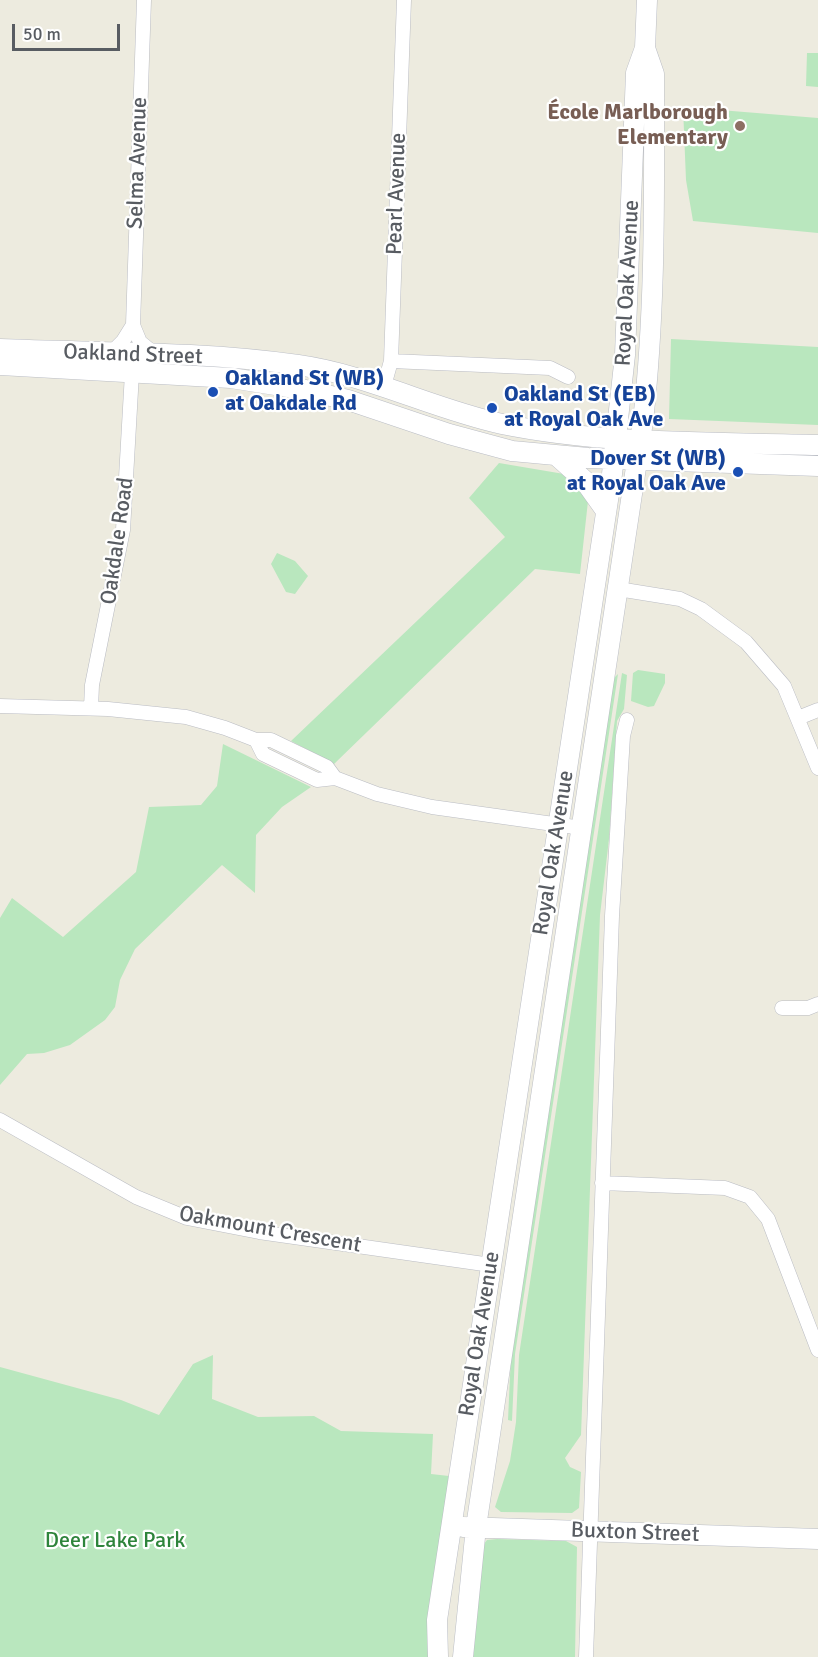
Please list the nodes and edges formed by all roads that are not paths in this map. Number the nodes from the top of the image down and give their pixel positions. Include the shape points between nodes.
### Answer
1 (144, 0) edge
2 (404, 0) edge
3 (647, 0) edge
4 (645, 48) junction
5 (133, 326) junction
6 (0, 349) edge
7 (110, 354) junction
8 (156, 356) junction
9 (391, 361) junction
10 (0, 365) edge
11 (132, 373) junction
12 (568, 377) dead end
13 (384, 386) junction
14 (617, 438) junction
15 (641, 440) junction
16 (818, 445) edge
17 (557, 456) junction
18 (614, 459) junction
19 (638, 459) junction
20 (818, 466) edge
21 (606, 511) junction
22 (618, 589) junction
23 (0, 706) edge
24 (91, 708) junction
25 (818, 710) edge
26 (798, 717) junction
27 (627, 720) dead end
28 (818, 768) edge
29 (558, 825) junction
30 (582, 828) junction
31 (818, 1004) edge
32 (782, 1008) dead end
33 (0, 1120) edge
34 (602, 1183) junction
35 (491, 1265) junction
36 (818, 1350) edge
37 (452, 1526) junction
38 (476, 1527) junction
39 (589, 1532) junction
40 (818, 1539) edge
41 (438, 1657) edge
42 (463, 1657) edge
43 (586, 1657) edge

1 - 5 street, Selma Avenue
2 - 9 street, Pearl Avenue
3 - 4 main road, Royal Oak Avenue
4 - 14 main road, Royal Oak Avenue via 636,73 626,355
4 - 15 main road, Royal Oak Avenue via 654,74 654,262 650,360
5 - 7 street
5 - 8 street via 140,342
6 - 7 main road, Oakland Street
7 - 8 main road, Oakland Street
7 - 11 main road
8 - 11 main road
8 - 13 main road, Oakland Street via 292,364
9 - 12 street via 550,368
9 - 13 street, Pearl Avenue
10 - 11 main road, Oakland Street
11 - 17 main road, Oakland Street via 231,378 301,389 348,400 487,445
11 - 24 street, Oakdale Road via 123,531 92,685
13 - 14 main road, Oakland Street via 464,415 502,424
14 - 15 main road, Oakland Street
14 - 18 main road, Royal Oak Avenue
15 - 16 main road, Oakland Street
15 - 19 main road, Royal Oak Avenue
17 - 18 main road, Oakland Street
17 - 21 main road via 584,480
18 - 19 main road, Oakland Street
18 - 21 main road, Royal Oak Avenue
19 - 20 main road, Oakland Street
19 - 22 main road, Royal Oak Avenue
21 - 29 main road, Royal Oak Avenue
22 - 26 street via 680,599 724,625 771,668
22 - 30 main road, Royal Oak Avenue
23 - 24 street
24 - 29 street via 186,717 256,740 271,740 327,767 335,778 377,794 432,807
25 - 26 street
26 - 28 street
27 - 34 street via 612,916
29 - 30 street
29 - 35 main road, Royal Oak Avenue
30 - 38 main road, Royal Oak Avenue
31 - 32 street
33 - 35 street, Oakmount Crescent via 136,1197 188,1218
34 - 36 street via 725,1188 750,1197 768,1219
34 - 39 street
35 - 37 main road, Royal Oak Avenue
37 - 38 main road, Buxton Street
37 - 41 main road, Royal Oak Avenue via 437,1620
38 - 39 main road, Buxton Street
38 - 42 main road, Royal Oak Avenue
39 - 40 main road, Buxton Street
39 - 43 street

